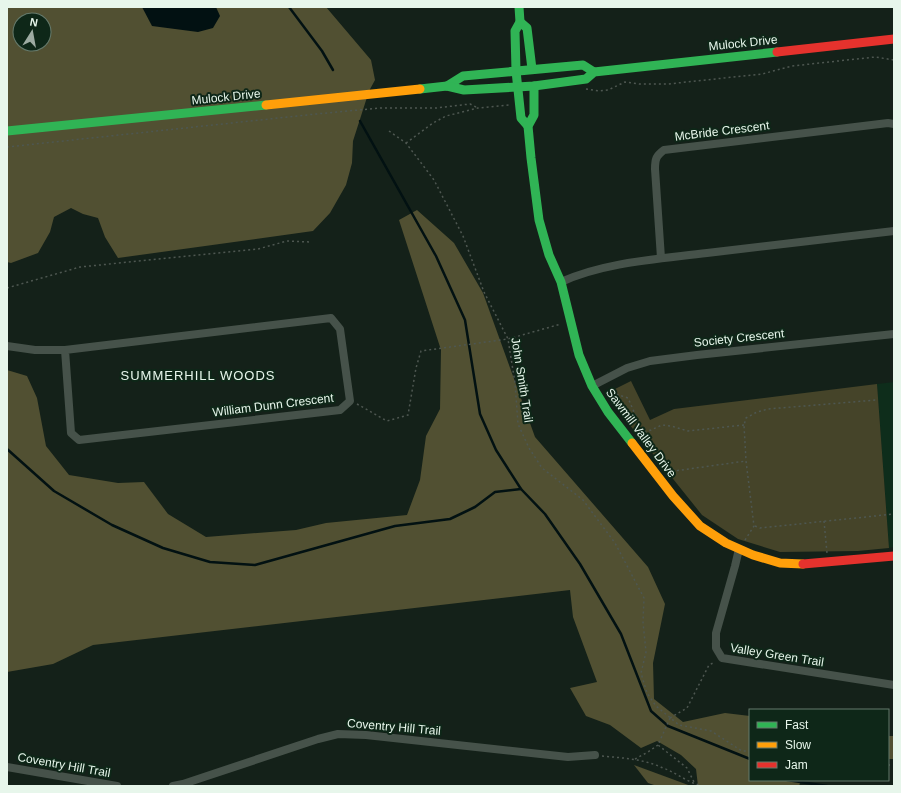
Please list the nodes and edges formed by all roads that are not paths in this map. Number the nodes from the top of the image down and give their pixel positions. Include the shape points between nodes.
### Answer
1 (519, 7) edge
2 (520, 22) junction
3 (894, 40) edge
4 (516, 71) junction
5 (594, 72) junction
6 (533, 78) junction
7 (447, 86) junction
8 (518, 87) junction
9 (894, 124) edge
10 (528, 126) junction
11 (7, 131) edge
12 (894, 231) edge
13 (661, 258) junction
14 (561, 282) junction
15 (894, 334) edge
16 (7, 346) edge
17 (64, 350) junction
18 (592, 386) junction
19 (739, 549) junction
20 (894, 556) edge
21 (894, 685) edge
22 (595, 755) road end
23 (7, 767) edge
24 (117, 786) edge
25 (173, 786) edge

1 - 2 main road
2 - 4 main road, Sawmill Valley Drive via 515,31
2 - 6 main road, Sawmill Valley Drive via 527,28
3 - 5 main road, Mulock Drive
4 - 6 main road, Mulock Drive
4 - 7 main road, Mulock Drive via 463,76
4 - 8 main road, Sawmill Valley Drive
5 - 6 main road, Mulock Drive via 586,79
5 - 6 main road, Mulock Drive via 583,65
6 - 8 main road, Mulock Drive
6 - 10 main road, Sawmill Valley Drive via 534,115
7 - 8 main road, Mulock Drive via 464,90
7 - 11 main road, Mulock Drive
8 - 10 main road, Sawmill Valley Drive via 521,118
9 - 13 street, McBride Crescent via 664,150 655,162
10 - 14 main road, Sawmill Valley Drive via 539,220 549,255
12 - 13 street
13 - 14 street via 615,265
14 - 18 main road, Sawmill Valley Drive via 579,354
15 - 18 street, Society Crescent via 650,361 627,368
16 - 17 street, William Dunn Crescent via 35,350
17 - 17 street, William Dunn Crescent via 331,318 340,329 350,401 340,410 78,440 71,433
18 - 19 main road, Sawmill Valley Drive via 608,412 655,473 700,526
19 - 20 main road, Sawmill Valley Drive via 780,563 807,564
19 - 21 street, Valley Green Trail via 716,633 716,648 722,658
22 - 25 street, Coventry Hill Trail via 568,757 338,734
23 - 24 street, Coventry Hill Trail

